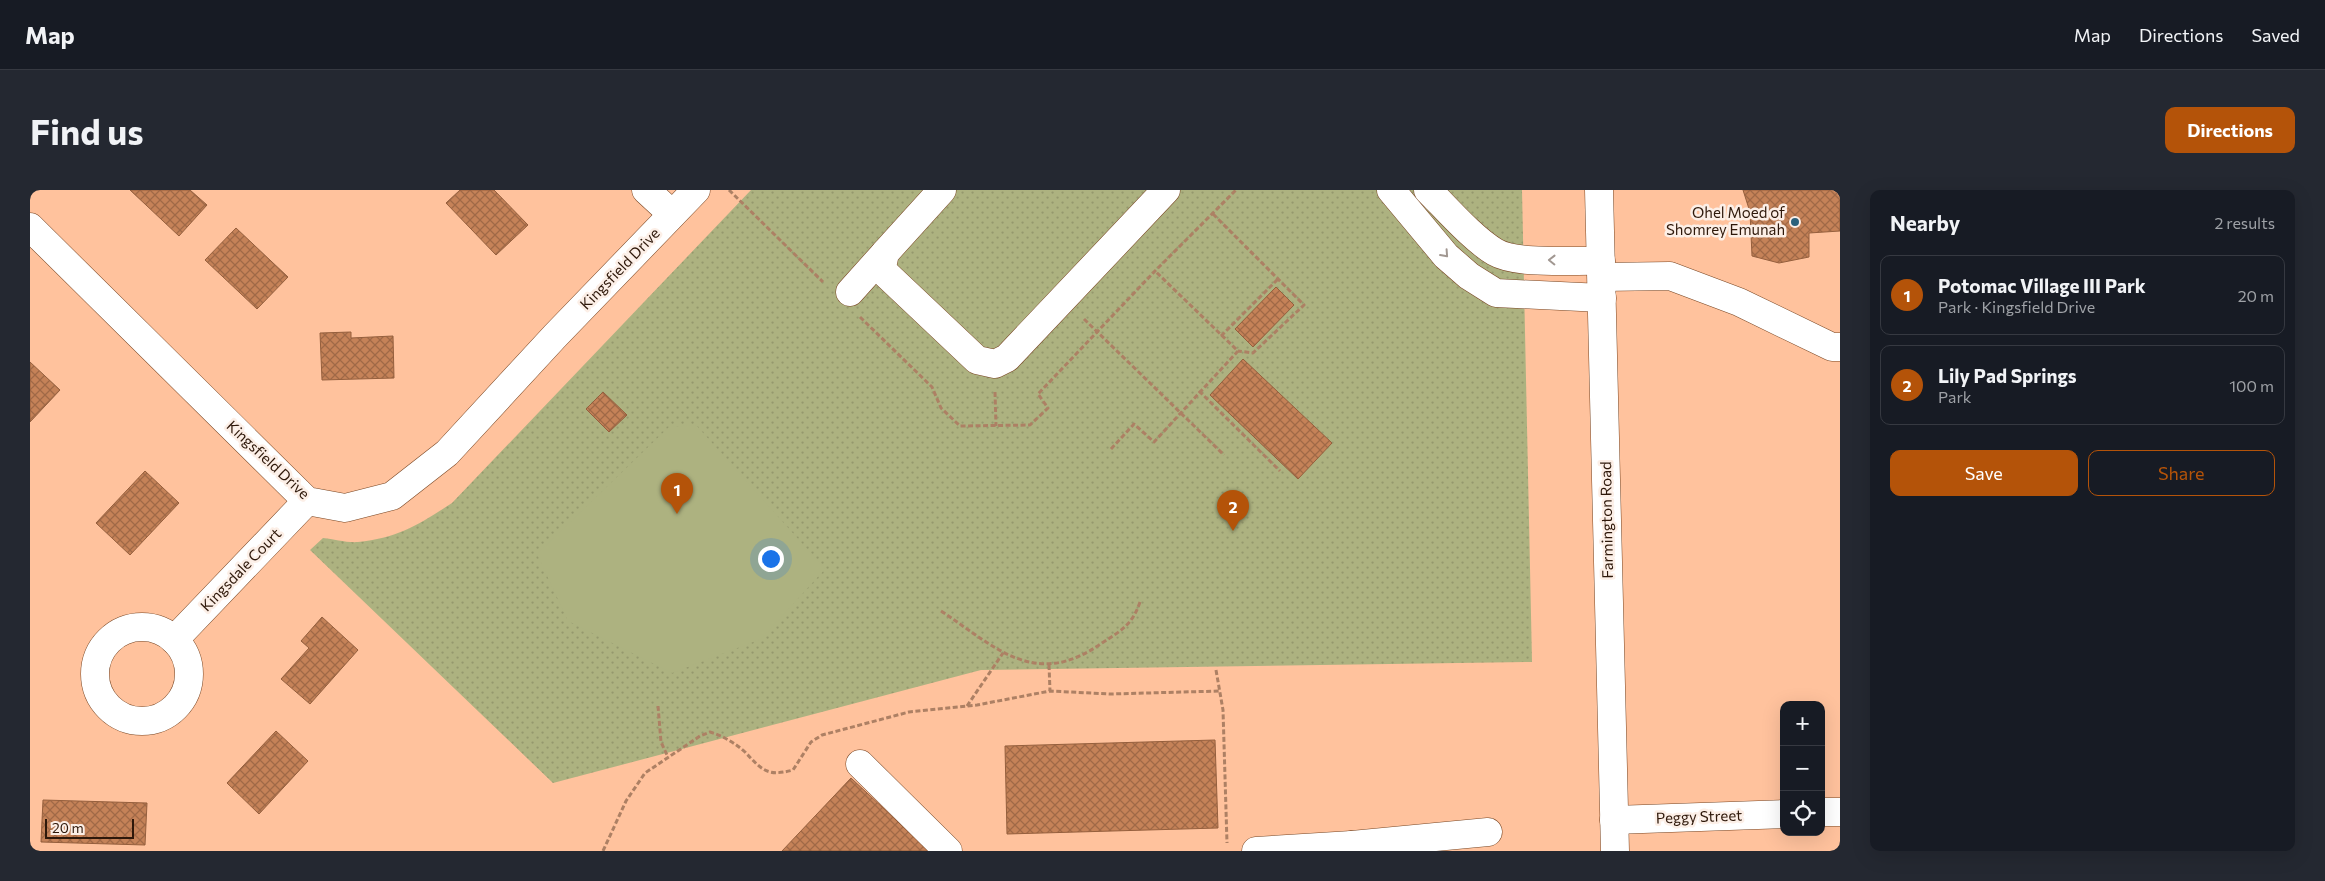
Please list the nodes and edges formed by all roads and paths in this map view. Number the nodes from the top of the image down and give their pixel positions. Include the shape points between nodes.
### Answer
1 (646, 190) edge
2 (696, 190) edge
3 (728, 190) edge
4 (942, 190) edge
5 (1166, 190) edge
6 (1236, 190) edge
7 (1391, 190) edge
8 (1599, 190) edge
9 (1434, 196) edge
10 (672, 214) junction
11 (1213, 214) junction
12 (1420, 223) junction
13 (30, 227) edge
14 (885, 253) junction
15 (1155, 271) junction
16 (1278, 279) junction
17 (1602, 279) junction
18 (844, 297) junction
19 (1063, 299) junction
20 (1098, 332) junction
21 (1221, 336) junction
22 (1840, 347) edge
23 (1238, 351) junction
24 (1199, 391) junction
25 (1180, 412) junction
26 (1111, 449) dead end
27 (1224, 455) dead end
28 (1280, 471) dead end
29 (307, 501) junction
30 (1140, 602) dead end
31 (941, 610) dead end
32 (174, 640) dead end
33 (1003, 653) junction
34 (1049, 665) junction
35 (1216, 670) dead end
36 (1050, 691) junction
37 (1220, 691) junction
38 (658, 706) dead end
39 (967, 706) junction
40 (668, 757) junction
41 (860, 764) dead end
42 (1825, 812) edge
43 (1840, 812) edge
44 (1780, 814) edge
45 (1614, 820) junction
46 (1488, 832) dead end
47 (1352, 848) edge
48 (603, 851) edge
49 (948, 851) edge
50 (1227, 851) edge
51 (1256, 851) edge
52 (1615, 851) edge

1 - 10 street
2 - 10 street, Kingsfield Drive
3 - 18 path
4 - 14 street
5 - 19 street
6 - 11 path
7 - 12 street
8 - 17 street, Farmington Road
9 - 12 street
17 -> 9 street via 1496,253
10 - 29 street, Kingsfield Drive via 446,453 392,496 345,508
11 - 15 path
11 - 16 path
12 -> 17 street via 1446,256 1496,293
13 - 29 street, Kingsfield Drive
14 - 18 street
14 - 19 street via 882,267 886,274 977,360 994,364 1007,358
15 - 20 path
15 - 21 path
16 - 21 path
16 - 23 path via 1304,306 1253,353
17 - 22 street via 1670,276 1739,302 1832,347
17 - 45 street, Farmington Road
18 - 20 path via 932,387 941,408 960,426 1030,425 1048,408 1038,394
19 - 20 path
20 - 25 path
21 - 23 path
23 - 24 path
24 - 25 path
24 - 28 path
25 - 26 path via 1154,442 1134,424
25 - 27 path
29 - 32 street, Kingsdale Court
30 - 34 path via 1134,617 1122,629 1087,654
31 - 33 path
33 - 34 path
33 - 39 path
34 - 36 path
35 - 37 path
36 - 37 path via 1110,694
36 - 39 path
37 - 50 path
38 - 40 path via 661,742
39 - 40 path via 909,712 822,735 810,742 793,770 782,773 756,766 729,740 710,732
40 - 48 path via 646,773 631,793
41 - 49 street
42 - 43 street
44 - 45 street, Peggy Street
45 - 52 street, Farmington Road
46 - 47 street
47 - 51 street

